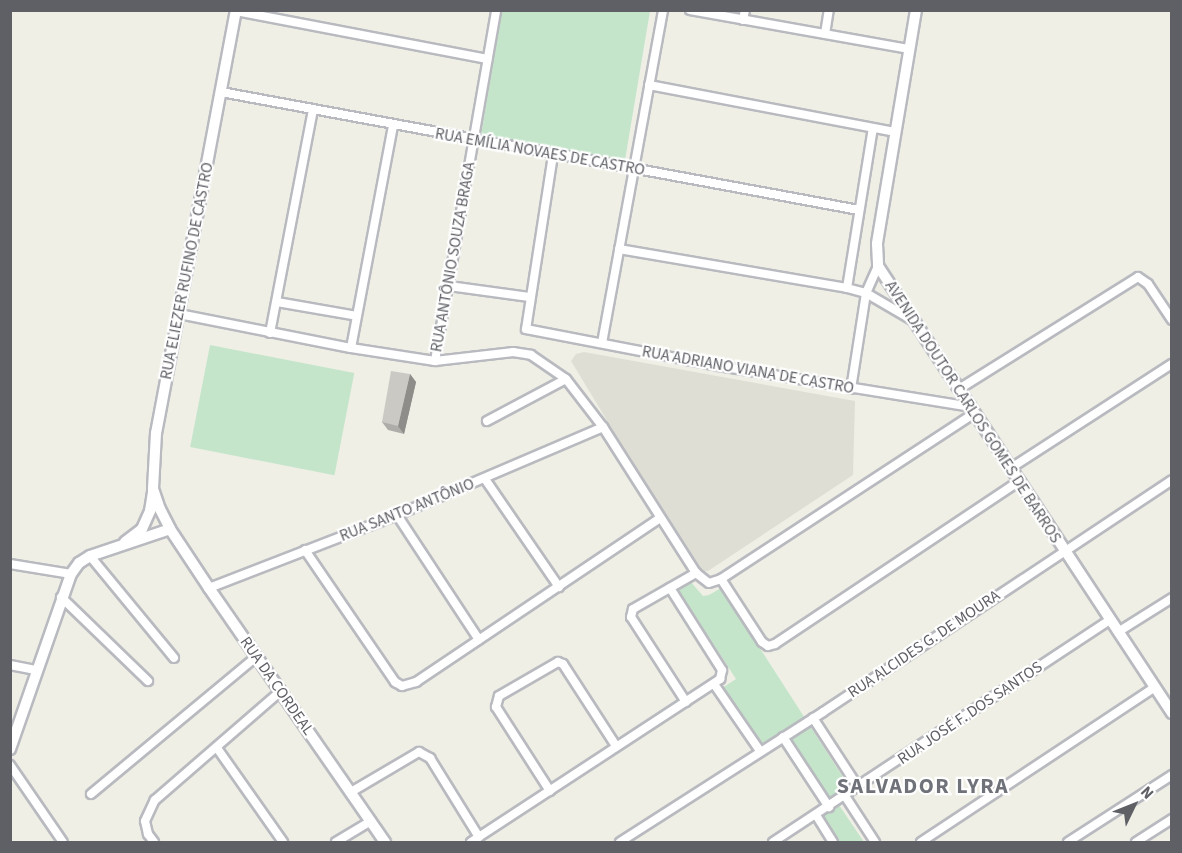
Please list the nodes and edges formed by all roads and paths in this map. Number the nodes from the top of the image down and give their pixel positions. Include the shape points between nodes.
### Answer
1 (496, 10) edge
2 (663, 10) edge
3 (690, 10) edge
4 (829, 10) edge
5 (916, 10) edge
6 (236, 11) edge
7 (262, 14) edge
8 (744, 15) edge
9 (825, 34) junction
10 (910, 49) junction
11 (487, 58) junction
12 (649, 86) junction
13 (221, 92) junction
14 (313, 110) junction
15 (393, 126) junction
16 (873, 128) junction
17 (895, 132) junction
18 (473, 140) junction
19 (553, 155) junction
20 (633, 168) junction
21 (859, 210) junction
22 (620, 249) junction
23 (878, 266) junction
24 (449, 286) junction
25 (847, 288) junction
26 (866, 293) junction
27 (529, 297) junction
28 (277, 302) junction
29 (179, 314) junction
30 (357, 316) junction
31 (1172, 320) edge
32 (914, 322) junction
33 (270, 333) junction
34 (602, 343) junction
35 (351, 348) junction
36 (435, 361) junction
37 (1172, 364) edge
38 (566, 379) junction
39 (959, 388) junction
40 (851, 389) junction
41 (973, 410) junction
42 (486, 421) dead end
43 (603, 427) junction
44 (1011, 468) junction
45 (484, 479) junction
46 (1172, 480) edge
47 (1019, 481) junction
48 (153, 489) junction
49 (397, 515) junction
50 (660, 519) junction
51 (170, 529) junction
52 (121, 545) junction
53 (1064, 549) junction
54 (305, 550) junction
55 (90, 556) junction
56 (10, 564) edge
57 (696, 573) junction
58 (70, 574) junction
59 (721, 579) junction
60 (559, 587) junction
61 (209, 588) junction
62 (670, 588) junction
63 (61, 597) junction
64 (1172, 598) edge
65 (1110, 620) junction
66 (1118, 632) junction
67 (479, 640) junction
68 (257, 656) junction
69 (174, 658) dead end
70 (10, 665) edge
71 (36, 670) junction
72 (148, 681) dead end
73 (717, 682) junction
74 (1155, 687) junction
75 (281, 691) junction
76 (686, 702) junction
77 (1172, 713) edge
78 (813, 718) junction
79 (783, 737) junction
80 (616, 746) junction
81 (217, 748) junction
82 (10, 749) edge
83 (760, 751) junction
84 (10, 765) edge
85 (1172, 775) edge
86 (858, 787) junction
87 (550, 791) junction
88 (351, 792) junction
89 (91, 794) dead end
90 (845, 796) junction
91 (829, 807) junction
92 (816, 815) junction
93 (1172, 819) edge
94 (371, 821) junction
95 (475, 840) edge
96 (63, 843) edge
97 (154, 843) edge
98 (283, 843) edge
99 (336, 843) edge
100 (385, 843) edge
101 (620, 843) edge
102 (773, 843) edge
103 (833, 843) edge
104 (875, 843) edge
105 (921, 843) edge
106 (1068, 843) edge
107 (1136, 843) edge

1 - 11 street, RUA ANTÔNIO SOUZA BRAGA
2 - 12 street
3 - 8 street
4 - 9 street
5 - 10 street, AVENIDA DOUTOR CARLOS GOMES DE BARROS
6 - 7 street
6 - 13 street, RUA ELIEZER RUFINO DE CASTRO
7 - 11 street
8 - 9 street
9 - 10 street
10 - 17 street, AVENIDA DOUTOR CARLOS GOMES DE BARROS
11 - 18 street, RUA ANTÔNIO SOUZA BRAGA
12 - 16 street
12 - 20 street
13 - 14 street, RUA EMÍLIA NOVAES DE CASTRO
13 - 29 street, RUA ELIEZER RUFINO DE CASTRO
14 - 15 street, RUA EMÍLIA NOVAES DE CASTRO
14 - 28 street
15 - 18 street, RUA EMÍLIA NOVAES DE CASTRO
15 - 30 street
16 - 17 street
16 - 21 street
17 - 23 street, AVENIDA DOUTOR CARLOS GOMES DE BARROS via 877,244
18 - 19 street, RUA EMÍLIA NOVAES DE CASTRO
18 - 24 street, RUA ANTÔNIO SOUZA BRAGA
19 - 20 street, RUA EMÍLIA NOVAES DE CASTRO
19 - 27 street
20 - 21 street, RUA EMÍLIA NOVAES DE CASTRO
20 - 22 street
21 - 25 street
22 - 25 street
22 - 34 street
23 - 26 street
23 - 32 street, AVENIDA DOUTOR CARLOS GOMES DE BARROS
24 - 27 street
24 - 36 street, RUA ANTÔNIO SOUZA BRAGA
25 - 26 street
26 - 32 street
26 - 40 street
27 - 34 street, RUA ADRIANO VIANA DE CASTRO via 526,329
28 - 30 street
28 - 33 street
29 - 33 street
29 - 48 street, RUA ELIEZER RUFINO DE CASTRO via 156,433
30 - 35 street
31 - 39 street via 1148,284 1138,277
32 - 39 street, AVENIDA DOUTOR CARLOS GOMES DE BARROS
33 - 35 street
34 - 40 street, RUA ADRIANO VIANA DE CASTRO
35 - 36 street
36 - 38 street via 513,352 531,355
37 - 44 street
38 - 42 street
38 - 43 street
39 - 41 street, AVENIDA DOUTOR CARLOS GOMES DE BARROS
40 - 41 street, RUA ADRIANO VIANA DE CASTRO
41 - 44 street, AVENIDA DOUTOR CARLOS GOMES DE BARROS
41 - 59 street
43 - 45 street, RUA SANTO ANTÔNIO
43 - 50 street
44 - 47 street, AVENIDA DOUTOR CARLOS GOMES DE BARROS
45 - 49 street, RUA SANTO ANTÔNIO
45 - 60 street
46 - 53 street, RUA ALCIDES G. DE MOURA
47 - 53 street, AVENIDA DOUTOR CARLOS GOMES DE BARROS
47 - 59 street via 775,644 768,646 762,642
48 - 51 street, RUA ELIEZER RUFINO DE CASTRO
48 - 52 street via 142,529
49 - 54 street, RUA SANTO ANTÔNIO
49 - 67 street
50 - 57 street
50 - 60 street
51 - 52 street
51 - 61 street, RUA DA CORDEAL
52 - 55 street
53 - 65 street, AVENIDA DOUTOR CARLOS GOMES DE BARROS
53 - 78 street, RUA ALCIDES G. DE MOURA
54 - 61 street, RUA SANTO ANTÔNIO
54 - 67 street via 395,682 402,686 416,682
55 - 58 street
55 - 69 street
56 - 58 street
57 - 59 street via 709,583
57 - 62 street
58 - 63 street
60 - 67 street
61 - 68 street, RUA DA CORDEAL
62 - 73 street via 722,670
62 - 76 street via 633,609 631,617
63 - 71 street
63 - 72 street
64 - 66 street
65 - 66 street, AVENIDA DOUTOR CARLOS GOMES DE BARROS
65 - 86 street, RUA JOSÉ F. DOS SANTOS
66 - 74 street, AVENIDA DOUTOR CARLOS GOMES DE BARROS
68 - 75 street, RUA DA CORDEAL
68 - 89 street
70 - 71 street
71 - 82 street
73 - 76 street
73 - 83 street
74 - 77 street, AVENIDA DOUTOR CARLOS GOMES DE BARROS
74 - 105 street
75 - 81 street
75 - 88 street, RUA DA CORDEAL
76 - 80 street
78 - 79 street, RUA ALCIDES G. DE MOURA
78 - 86 street
79 - 83 street, RUA ALCIDES G. DE MOURA
79 - 91 street
80 - 87 street
80 - 87 street via 563,664 552,663 499,696 496,707
81 - 97 street via 155,800 145,821
81 - 98 street
83 - 101 street, RUA ALCIDES G. DE MOURA
84 - 96 street
85 - 106 street
86 - 90 street, RUA JOSÉ F. DOS SANTOS
87 - 95 street
88 - 94 street, RUA DA CORDEAL
88 - 95 street via 419,752 430,758
90 - 91 street, RUA JOSÉ F. DOS SANTOS
90 - 104 street
91 - 92 street, RUA JOSÉ F. DOS SANTOS
92 - 102 street, RUA JOSÉ F. DOS SANTOS
92 - 103 street
93 - 107 street
94 - 99 street
94 - 100 street, RUA DA CORDEAL

